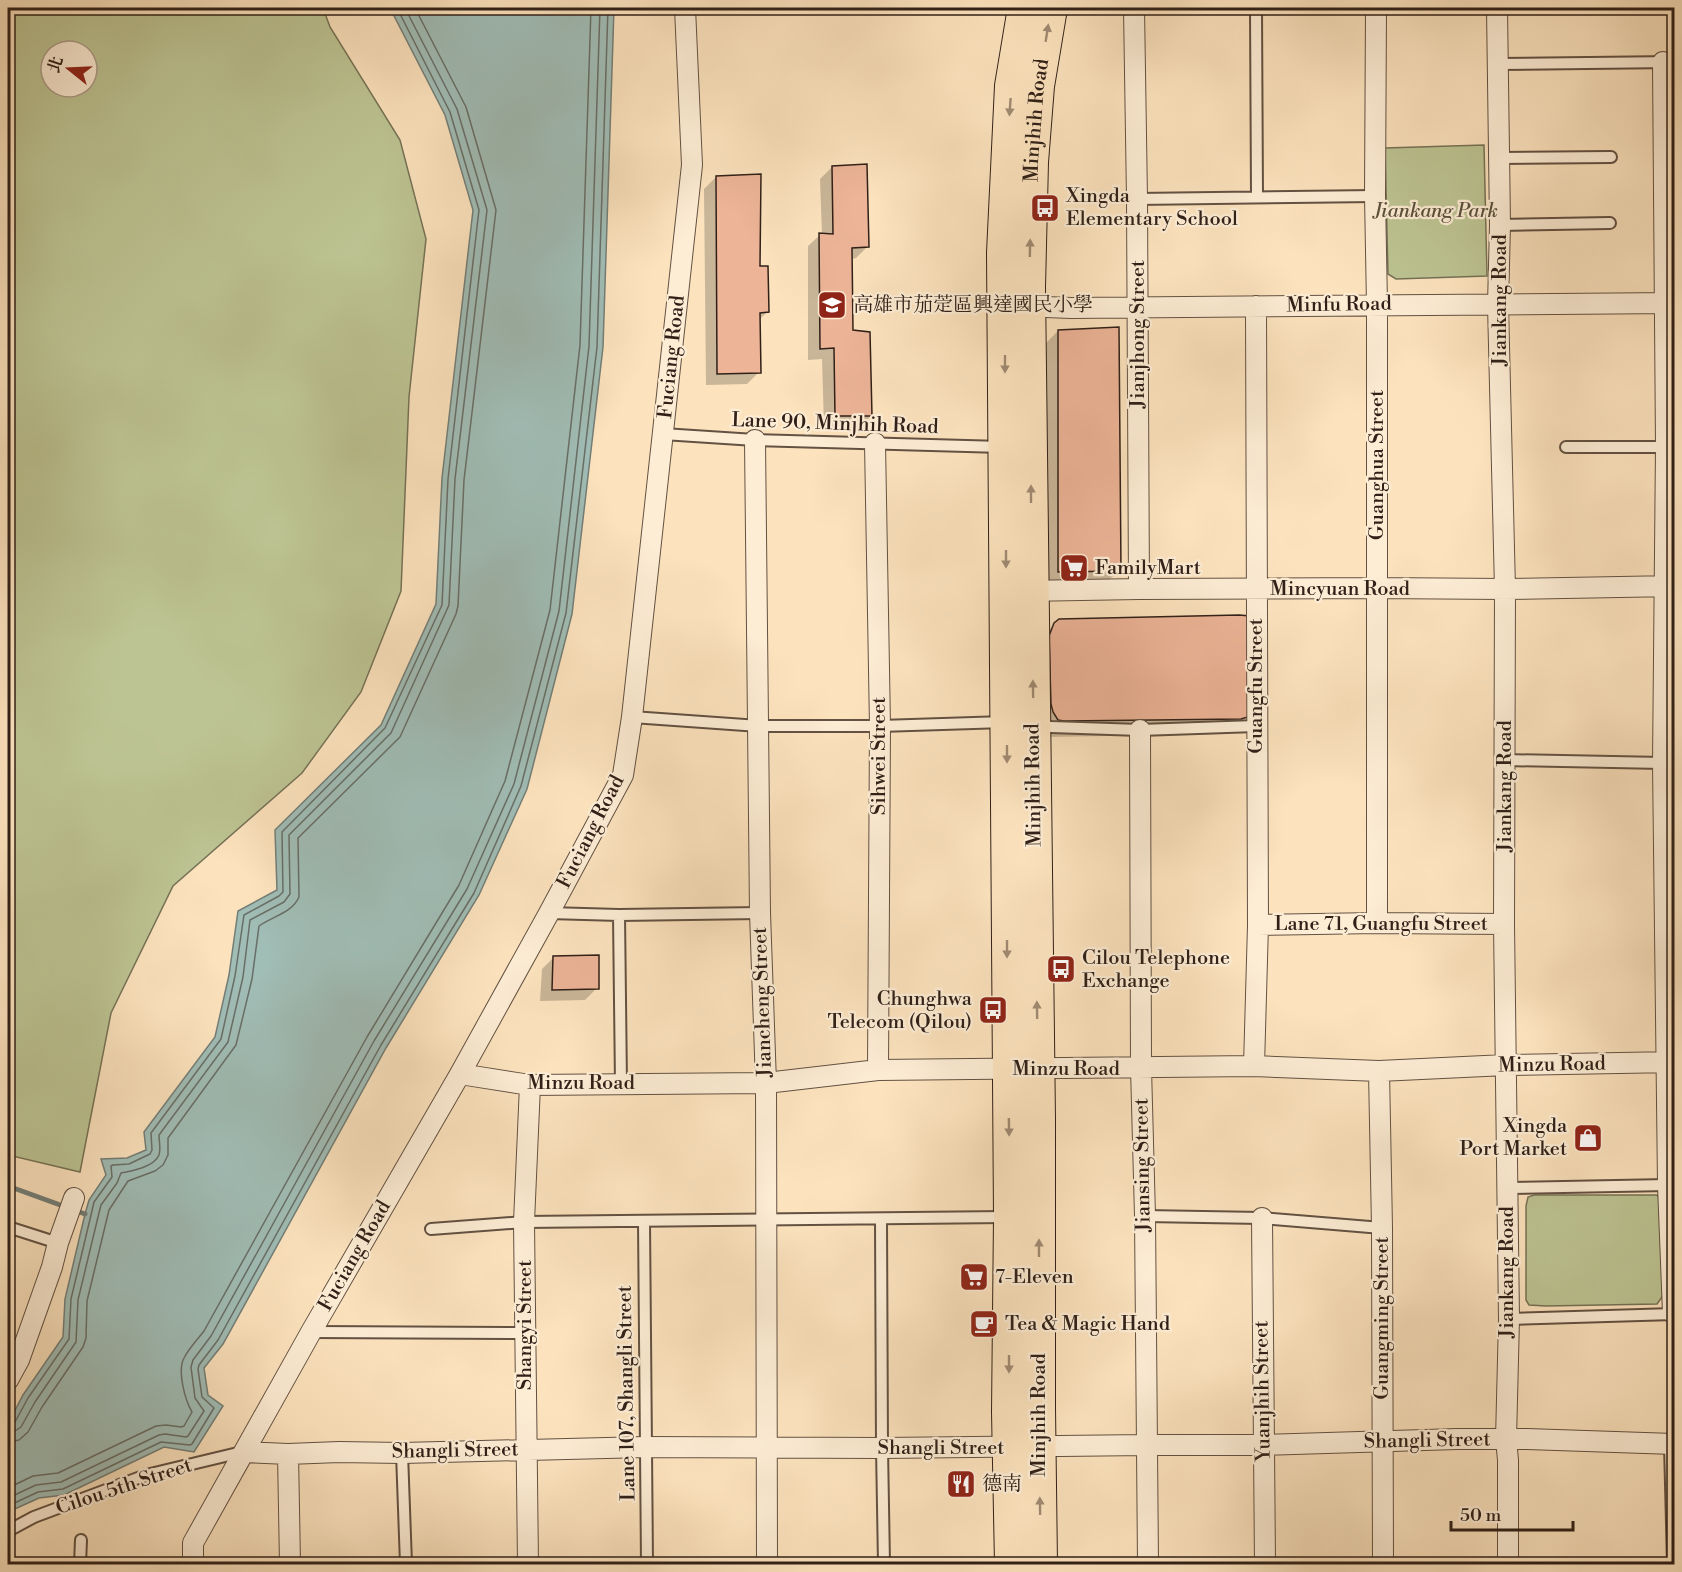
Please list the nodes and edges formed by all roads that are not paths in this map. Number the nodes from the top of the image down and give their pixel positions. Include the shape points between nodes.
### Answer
1 (685, 8) edge
2 (1024, 8) edge
3 (1051, 8) edge
4 (1134, 8) edge
5 (1256, 8) edge
6 (1376, 8) edge
7 (1497, 8) edge
8 (1669, 62) edge
9 (1498, 64) junction
10 (1611, 157) dead end
11 (1499, 158) junction
12 (1375, 196) junction
13 (1257, 197) junction
14 (1137, 199) junction
15 (1610, 223) dead end
16 (1500, 225) junction
17 (1669, 303) edge
18 (1377, 304) junction
19 (1498, 305) junction
20 (1017, 306) junction
21 (1137, 306) junction
22 (1256, 306) junction
23 (663, 434) junction
24 (755, 440) junction
25 (875, 443) junction
26 (1006, 447) junction
27 (1566, 447) dead end
28 (1666, 447) junction
29 (1669, 586) edge
30 (1377, 588) junction
31 (1139, 589) junction
32 (1256, 589) junction
33 (1505, 589) junction
34 (1019, 591) junction
35 (632, 717) junction
36 (1020, 722) junction
37 (759, 726) junction
38 (880, 726) junction
39 (1256, 726) junction
40 (1140, 729) junction
41 (1505, 760) junction
42 (1663, 763) junction
43 (1670, 890) edge
44 (549, 913) junction
45 (760, 913) junction
46 (619, 915) junction
47 (1377, 923) junction
48 (1504, 924) junction
49 (1258, 925) junction
50 (1671, 1062) edge
51 (1506, 1065) junction
52 (1254, 1066) junction
53 (1023, 1068) junction
54 (1141, 1068) junction
55 (878, 1070) junction
56 (1379, 1071) junction
57 (460, 1074) junction
58 (766, 1083) junction
59 (621, 1084) junction
60 (530, 1085) junction
61 (1668, 1185) junction
62 (1507, 1188) junction
63 (74, 1198) dead end
64 (1144, 1216) junction
65 (1010, 1217) junction
66 (1262, 1218) junction
67 (881, 1219) junction
68 (766, 1220) junction
69 (644, 1221) junction
70 (524, 1222) junction
71 (8, 1227) edge
72 (1382, 1228) junction
73 (431, 1229) dead end
74 (58, 1243) junction
75 (1674, 1314) edge
76 (1509, 1319) junction
77 (311, 1332) junction
78 (525, 1333) junction
79 (15, 1348) edge
80 (8, 1380) edge
81 (1506, 1439) junction
82 (1382, 1442) junction
83 (1672, 1444) edge
84 (1146, 1445) junction
85 (1263, 1445) junction
86 (1040, 1446) junction
87 (645, 1447) junction
88 (766, 1447) junction
89 (1008, 1447) junction
90 (882, 1448) junction
91 (525, 1449) junction
92 (244, 1452) junction
93 (402, 1453) junction
94 (288, 1454) junction
95 (8, 1531) edge
96 (81, 1540) dead end
97 (80, 1564) edge
98 (193, 1564) edge
99 (290, 1564) edge
100 (406, 1564) edge
101 (528, 1564) edge
102 (647, 1564) edge
103 (767, 1564) edge
104 (884, 1564) edge
105 (1011, 1564) edge
106 (1041, 1564) edge
107 (1148, 1564) edge
108 (1265, 1564) edge
109 (1383, 1564) edge
110 (1508, 1564) edge
111 (1673, 1564) edge

1 - 23 street, Fuciang Road via 692,165
2 -> 20 main road, Minjhih Road via 1011,86 1003,253
20 -> 3 main road, Minjhih Road via 1038,86
4 - 14 street, Jianjhong Street
5 - 13 lane
6 - 12 street, Guanghua Street
7 - 9 street, Jiankang Road
8 - 9 lane
8 - 17 street
9 - 11 street, Jiankang Road
10 - 11 lane
11 - 16 street, Jiankang Road
12 - 13 lane
12 - 18 street, Guanghua Street
13 - 14 lane
14 - 21 street, Jianjhong Street
15 - 16 lane
16 - 19 street, Jiankang Road
17 - 19 street, Minfu Road
17 - 28 street
18 - 19 street, Minfu Road
18 - 22 street, Minfu Road
18 - 30 street, Guanghua Street
19 - 33 street, Jiankang Road
20 - 21 street, Minfu Road
20 -> 26 main road, Minjhih Road
34 -> 20 main road, Minjhih Road
21 - 22 street, Minfu Road
21 - 31 street, Jianjhong Street
22 - 32 street, Guangfu Street
23 - 24 lane, Lane 90, Minjhih Road
23 - 35 street, Fuciang Road
24 - 25 lane, Lane 90, Minjhih Road
24 - 37 street, Jiancheng Street
25 - 26 lane, Lane 90, Minjhih Road
25 - 38 street, Sihwei Street
26 -> 34 main road, Minjhih Road
27 - 28 lane
28 - 29 street
29 - 33 street, Mincyuan Road
29 - 42 street
30 - 32 street, Mincyuan Road
30 - 33 street, Mincyuan Road
30 - 47 street, Guanghua Street
31 - 32 street, Mincyuan Road
31 - 34 street, Mincyuan Road
32 - 39 street, Guangfu Street
33 - 41 street, Jiankang Road
34 - 36 main road, Minjhih Road
35 - 37 lane
35 - 44 street, Fuciang Road via 623,776
36 - 38 lane
36 - 40 lane via 1051,727
36 - 53 main road, Minjhih Road
37 - 38 lane
37 - 45 street, Jiancheng Street
38 - 55 street, Sihwei Street
39 - 40 lane
39 - 49 street, Guangfu Street
40 - 54 street, Jiansing Street
41 - 42 lane
41 - 48 street, Jiankang Road
42 - 43 street
43 - 50 street
44 - 46 lane
44 - 57 street, Fuciang Road
45 - 46 lane
45 - 58 street, Jiancheng Street
46 - 59 lane
47 - 48 street, Lane 71, Guangfu Street
47 - 49 street, Lane 71, Guangfu Street
48 - 51 street, Jiankang Road
49 - 52 street, Guangfu Street
50 - 51 street, Minzu Road
50 - 61 street
51 - 56 street, Minzu Road
51 - 62 street, Jiankang Road
52 - 54 street, Minzu Road
52 - 56 street, Minzu Road
53 - 54 street, Minzu Road
53 - 55 street, Minzu Road
53 -> 65 main road, Minjhih Road
86 -> 53 main road, Minjhih Road
54 - 64 street, Jiansing Street
55 - 58 street, Minzu Road
56 - 72 street, Guangming Street
57 - 60 street, Minzu Road
57 - 77 street, Fuciang Road
58 - 59 street, Minzu Road
58 - 68 street, Jiancheng Street
59 - 60 street, Minzu Road
60 - 70 street, Shangyi Street
61 - 62 lane
61 - 75 street
62 - 76 street, Jiankang Road
63 - 74 street
64 - 66 lane
64 - 84 street, Jiansing Street
65 - 67 lane
65 -> 89 main road, Minjhih Road
66 - 72 lane
66 - 85 street, Yuanjhih Street
67 - 68 lane
67 - 90 lane
68 - 69 lane
68 - 88 street, Jiancheng Street
69 - 70 lane
69 - 87 lane, Lane 107, Shangli Street
70 - 73 lane
70 - 78 street, Shangyi Street
71 - 74 lane
72 - 82 street, Guangming Street
74 - 79 street via 52,1267
75 - 76 lane
76 - 81 street, Jiankang Road
77 - 78 lane
77 - 92 street, Fuciang Road
78 - 91 street, Shangyi Street
79 - 80 street via 19,1360
81 - 82 street, Shangli Street
81 - 83 street, Shangli Street
81 - 110 street, Jiankang Road
82 - 85 street, Shangli Street
82 - 109 street, Guangming Street
83 - 111 lane
84 - 85 street, Shangli Street
84 - 86 street, Shangli Street
84 - 107 street, Jiansing Street
85 - 108 street, Yuanjhih Street
86 - 89 street, Shangli Street
106 -> 86 main road, Minjhih Road
87 - 88 street, Shangli Street
87 - 91 street, Shangli Street
87 - 102 lane, Lane 107, Shangli Street
88 - 90 street, Shangli Street
88 - 103 street, Jiancheng Street
89 - 90 street, Shangli Street
89 - 105 main road, Minjhih Road
90 - 104 lane
91 - 93 street, Shangli Street
91 - 101 street, Shangyi Street
92 - 94 street, Shangli Street
92 - 95 lane, Cilou 5th Street via 146,1475 34,1517
92 - 98 street, Fuciang Road via 193,1543
93 - 94 street, Shangli Street
93 - 100 lane
94 - 99 street
96 - 97 lane

